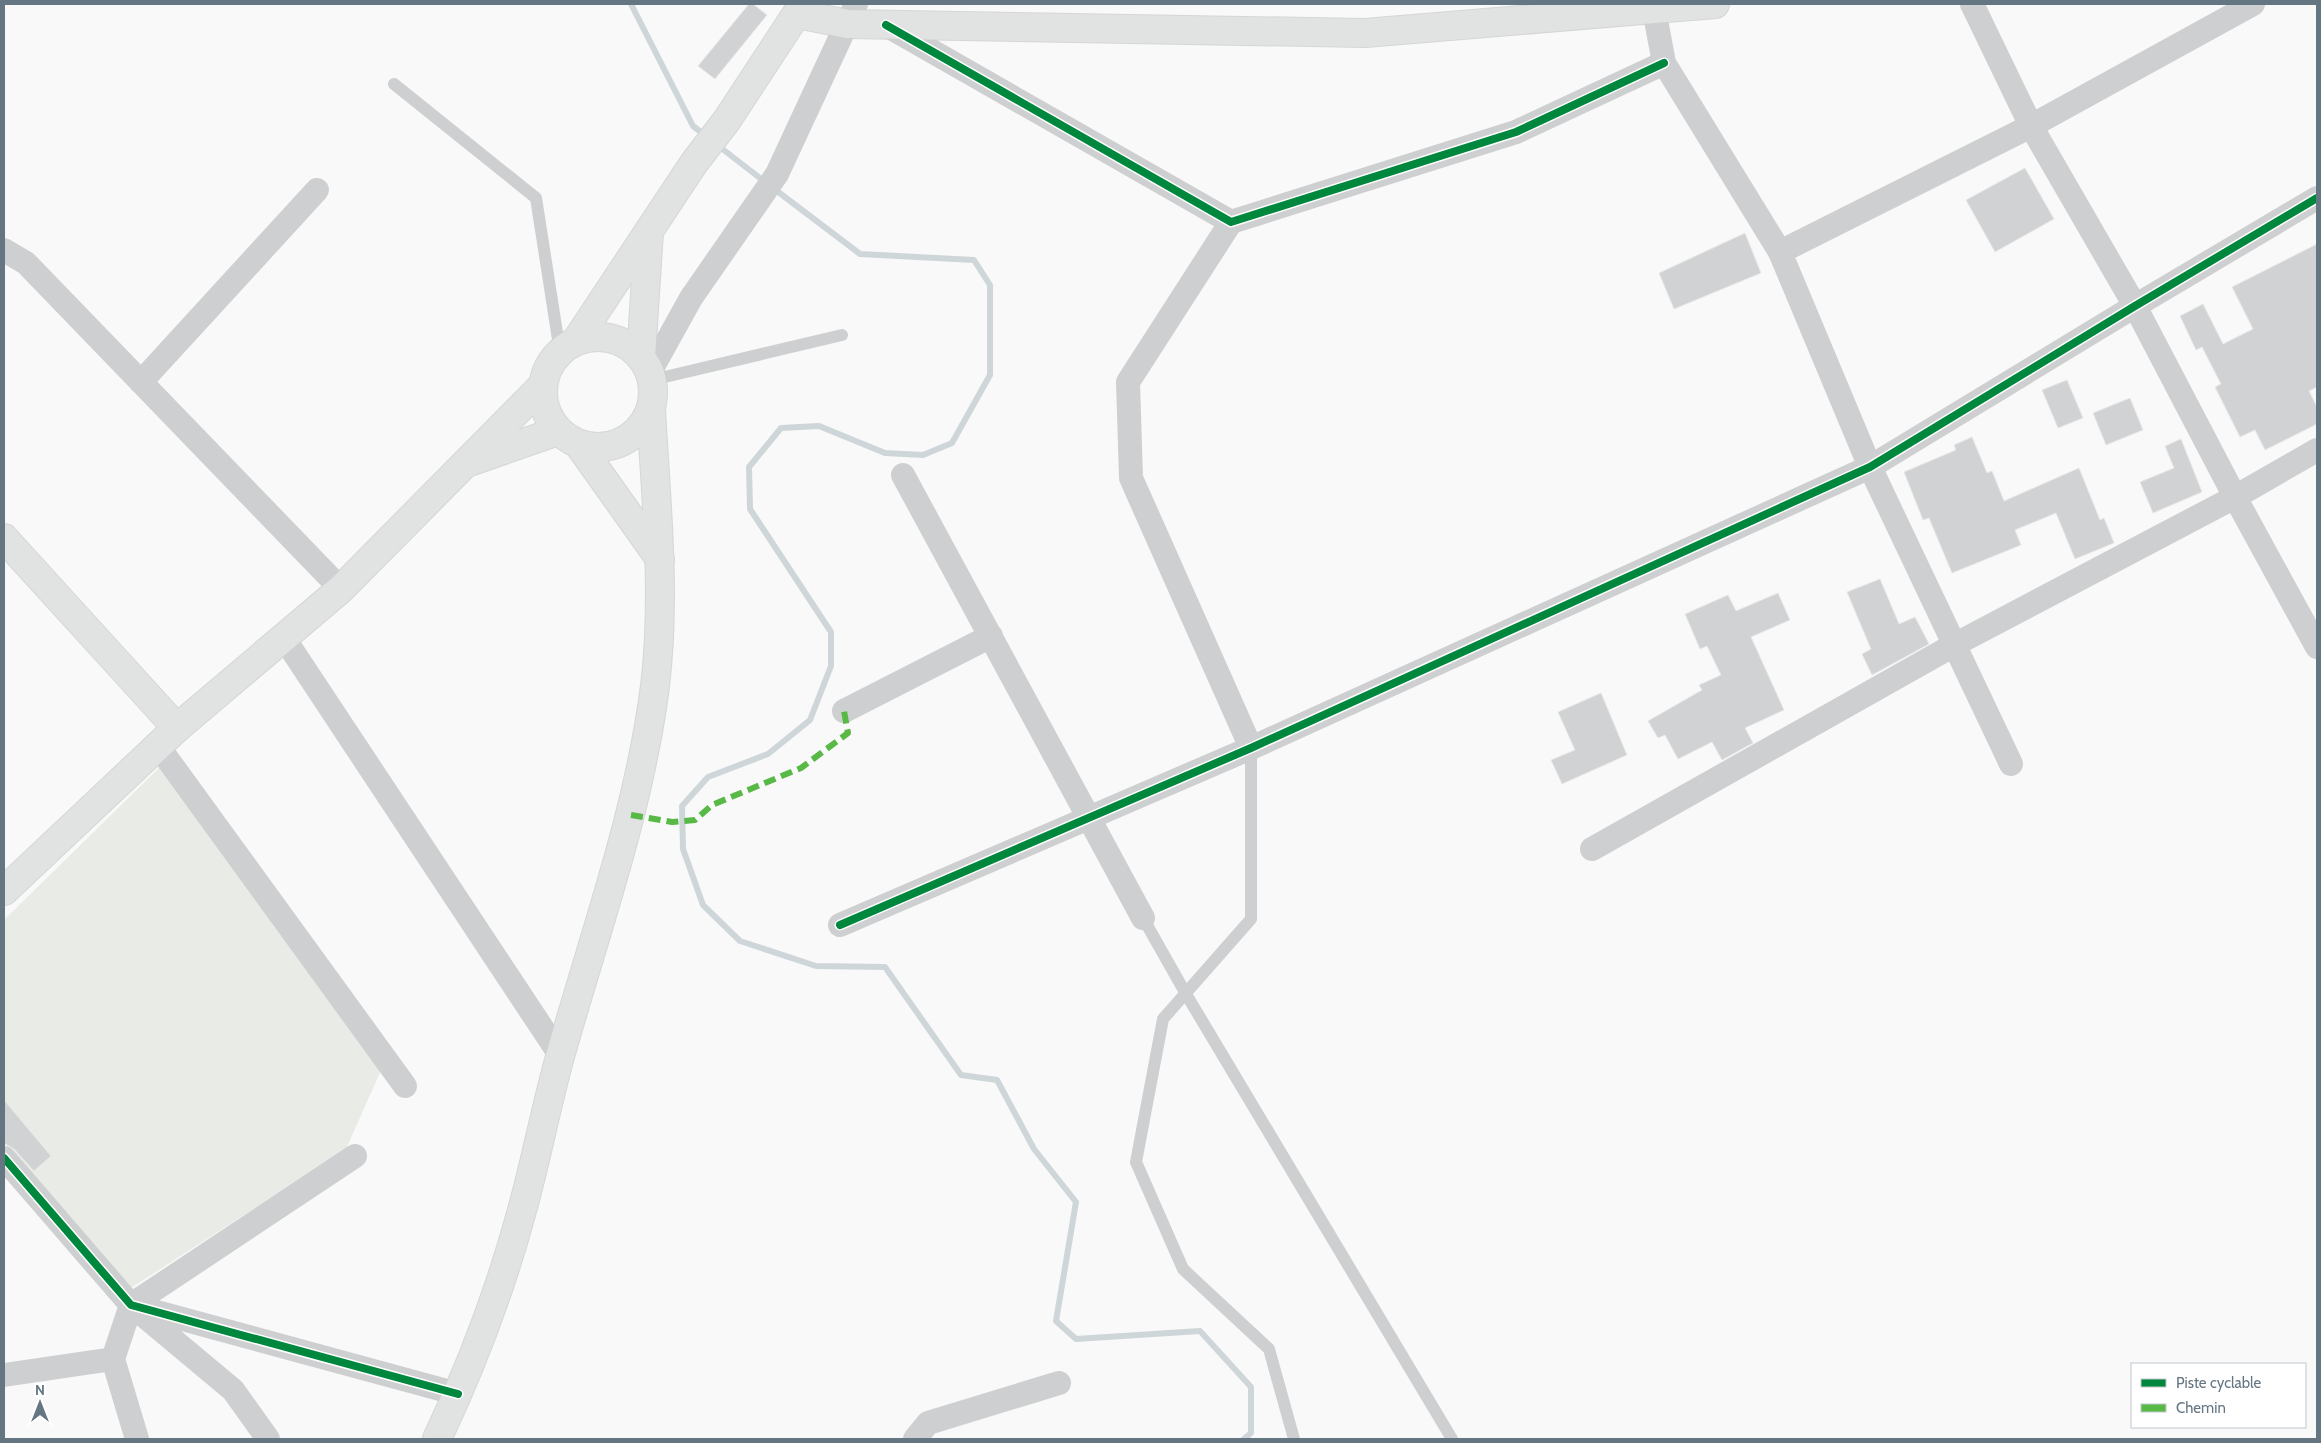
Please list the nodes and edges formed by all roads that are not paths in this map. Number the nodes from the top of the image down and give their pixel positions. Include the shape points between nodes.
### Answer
1 (1715, 4) edge
2 (1972, 4) edge
3 (2253, 4) edge
4 (1654, 7) edge
5 (800, 9) edge
6 (852, 14) edge
7 (886, 26) junction
8 (1664, 63) junction
9 (394, 84) dead end
10 (2030, 126) junction
11 (317, 190) dead end
12 (2317, 198) edge
13 (1231, 222) junction
14 (649, 231) junction
15 (4, 250) edge
16 (1780, 252) junction
17 (2134, 306) junction
18 (842, 335) dead end
19 (568, 346) junction
20 (647, 370) junction
21 (141, 382) junction
22 (542, 386) junction
23 (651, 409) junction
24 (569, 438) junction
25 (2317, 450) edge
26 (468, 463) junction
27 (1870, 467) junction
28 (902, 474) dead end
29 (2235, 497) junction
30 (4, 538) edge
31 (660, 559) junction
32 (341, 589) junction
33 (991, 636) junction
34 (284, 638) junction
35 (1954, 645) junction
36 (2317, 647) edge
37 (844, 711) dead end
38 (167, 737) junction
39 (1251, 748) junction
40 (2010, 764) dead end
41 (1088, 817) junction
42 (1592, 849) dead end
43 (4, 891) edge
44 (1143, 918) joint
45 (840, 925) dead end
46 (1186, 994) junction
47 (560, 1055) junction
48 (405, 1086) dead end
49 (355, 1156) dead end
50 (4, 1158) edge
51 (131, 1304) junction
52 (113, 1359) junction
53 (4, 1375) edge
54 (1059, 1383) dead end
55 (458, 1394) junction
56 (137, 1439) edge
57 (268, 1439) edge
58 (438, 1439) edge
59 (915, 1439) edge
60 (1294, 1439) edge
61 (1452, 1439) edge

1 - 4 main road
2 - 10 street
3 - 10 street
4 - 7 main road via 1365,33
4 - 8 street
5 - 6 main road
5 - 14 main road
6 - 7 main road
6 - 20 street via 777,174 691,298
7 - 13 street
8 - 13 street via 1516,132
8 - 16 street
9 - 19 lane via 536,198
10 - 16 street
10 - 17 street
11 - 21 street
12 - 17 street
13 - 39 street via 1128,382 1130,478
14 - 19 main road
14 - 20 main road
15 - 21 street via 26,263
16 - 27 street
17 - 27 street
17 - 29 street
18 - 20 lane
19 - 20 main road via 593,337 611,338 628,346
19 - 22 main road via 548,367
20 - 23 main road via 654,394
21 - 32 street
22 - 24 main road via 548,418
22 - 26 main road
23 - 24 main road via 645,422 628,439 604,448
23 - 31 main road
24 - 26 main road
24 - 31 main road
25 - 29 street
26 - 32 main road
27 - 35 street
27 - 39 street
28 - 33 street
29 - 35 street
29 - 36 street
30 - 38 main road
31 - 47 main road via 655,684 644,753 631,815
32 - 34 main road
33 - 37 street
33 - 41 street
34 - 38 main road
34 - 47 street
35 - 40 street
35 - 42 street
38 - 43 main road
38 - 48 street
39 - 41 street
39 - 46 lane via 1251,919
41 - 44 street
41 - 45 street
44 - 46 lane
46 - 60 lane via 1163,1019 1136,1162 1183,1269 1269,1349
46 - 61 lane
47 - 55 main road via 521,1216 494,1302
49 - 51 street
50 - 51 street
51 - 52 street
51 - 55 street
51 - 57 street via 233,1390
52 - 53 street
52 - 56 street
54 - 59 street via 928,1423
55 - 58 main road

